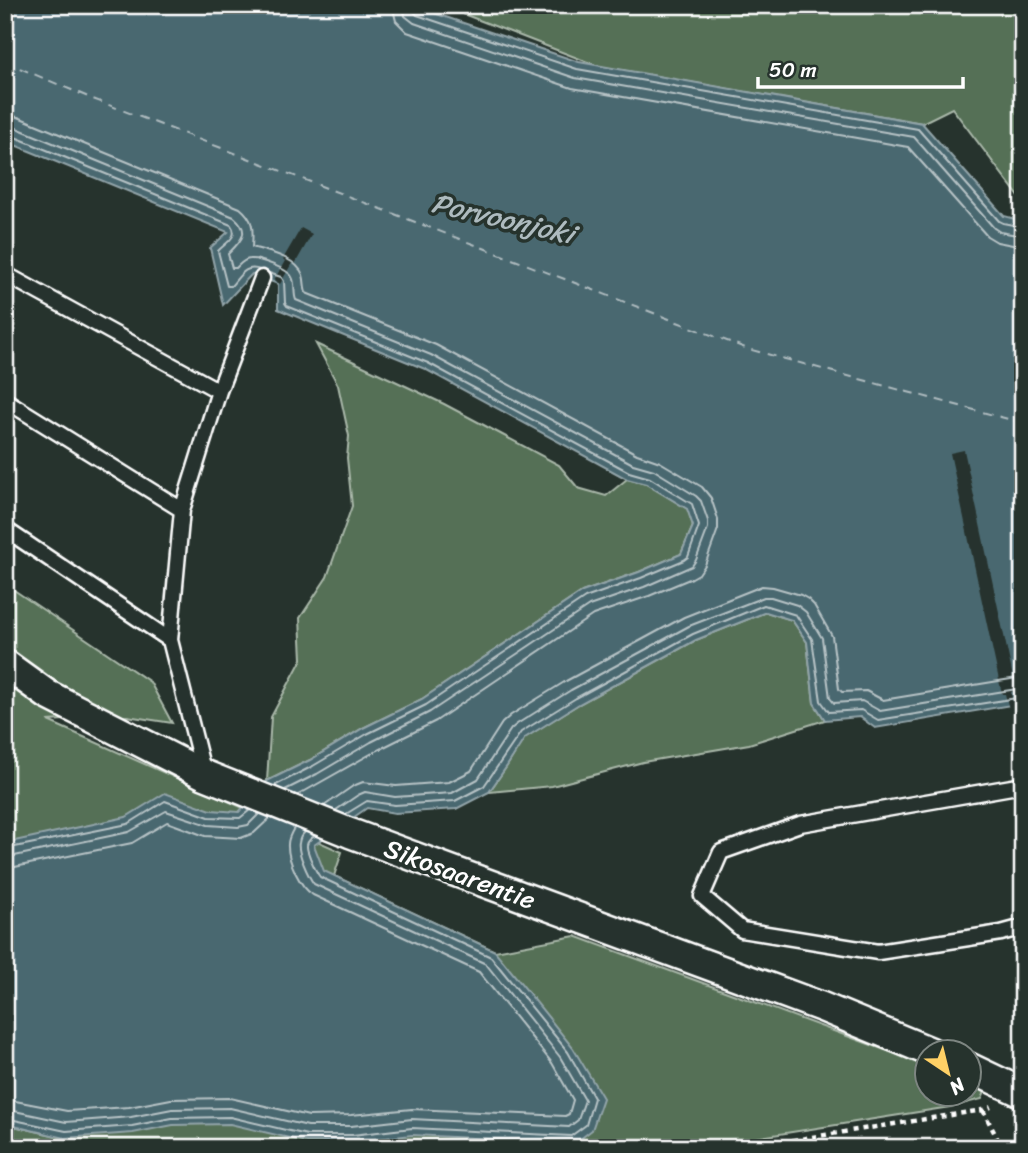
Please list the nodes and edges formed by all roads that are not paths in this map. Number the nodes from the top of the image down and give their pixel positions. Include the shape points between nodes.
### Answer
1 (5, 274) edge
2 (261, 278) dead end
3 (219, 391) junction
4 (5, 400) edge
5 (182, 510) junction
6 (5, 529) edge
7 (170, 640) junction
8 (5, 664) edge
9 (205, 775) junction
10 (1023, 785) edge
11 (1023, 927) edge
12 (912, 1044) edge
13 (982, 1074) edge
14 (1023, 1093) edge

1 - 3 lane
2 - 3 lane
3 - 5 lane
4 - 5 lane
5 - 7 lane
6 - 7 lane
7 - 9 lane
8 - 9 street, Sikosaarentie via 48,695
9 - 12 street, Sikosaarentie
10 - 11 lane via 800,824 721,852 702,896 743,930 878,952
13 - 14 street

